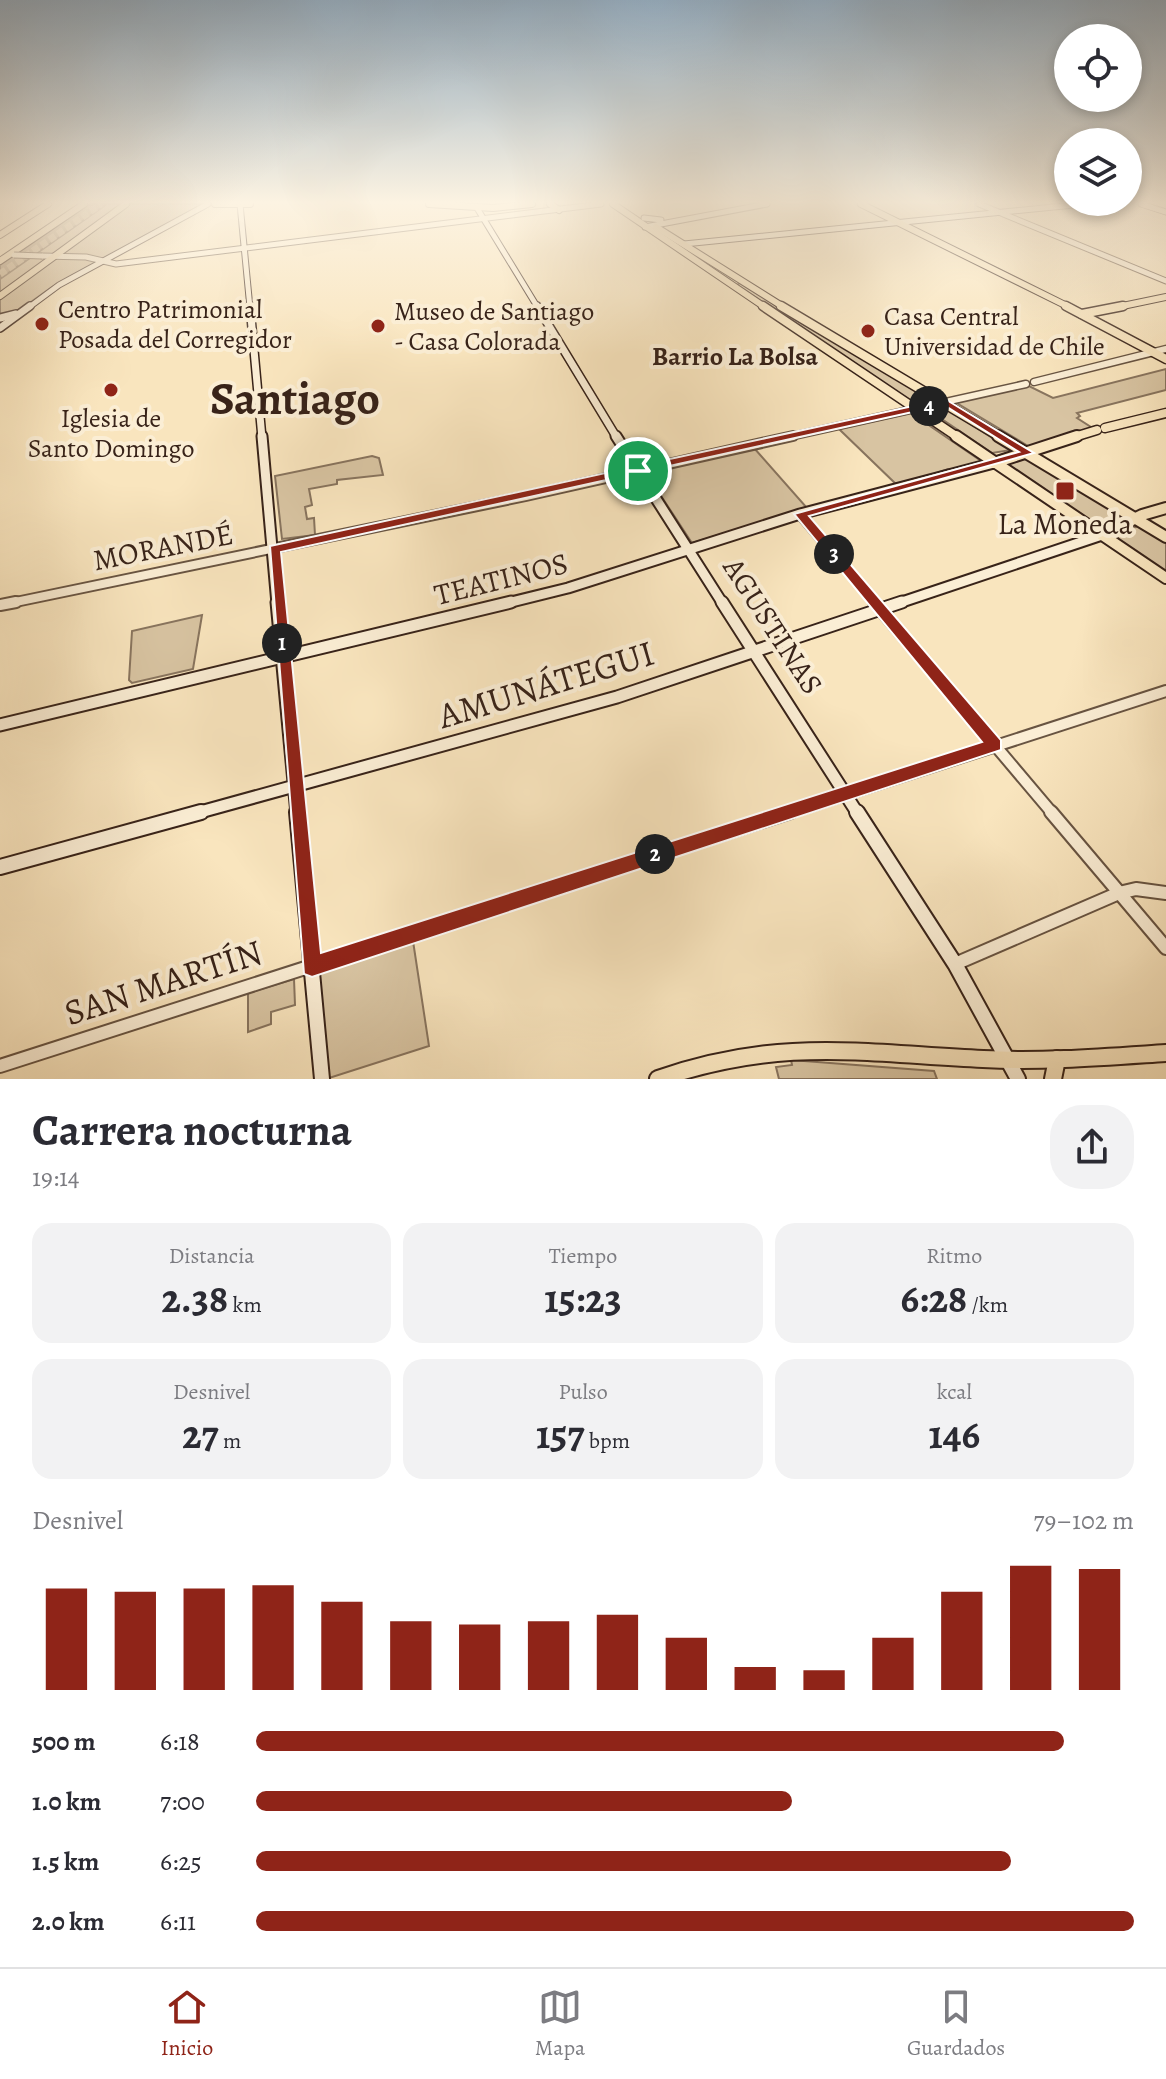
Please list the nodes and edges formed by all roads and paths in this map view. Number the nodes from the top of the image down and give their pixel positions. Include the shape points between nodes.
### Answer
1 (118, 254) edge
2 (184, 254) edge
3 (245, 254) edge
4 (503, 254) edge
5 (686, 254) edge
6 (700, 254) edge
7 (963, 254) edge
8 (1101, 254) edge
9 (54, 256) junction
10 (6, 257) edge
11 (102, 263) junction
12 (742, 281) junction
13 (1166, 281) edge
14 (731, 284) junction
15 (0, 296) edge
16 (1166, 297) edge
17 (1082, 314) junction
18 (1, 322) edge
19 (1166, 349) edge
20 (1154, 352) junction
21 (1166, 359) edge
22 (945, 402) junction
23 (914, 410) junction
24 (1166, 413) edge
25 (1028, 453) junction
26 (994, 463) junction
27 (638, 471) junction
28 (1166, 508) edge
29 (800, 514) junction
30 (1135, 518) junction
31 (1102, 535) junction
32 (1166, 537) edge
33 (274, 549) junction
34 (689, 550) junction
35 (1166, 578) edge
36 (0, 605) edge
37 (879, 607) junction
38 (755, 650) junction
39 (284, 657) junction
40 (1166, 691) edge
41 (0, 725) edge
42 (995, 745) junction
43 (294, 787) junction
44 (846, 794) junction
45 (0, 867) edge
46 (1119, 893) junction
47 (1166, 893) edge
48 (1166, 948) edge
49 (955, 964) junction
50 (312, 967) junction
51 (1166, 1053) edge
52 (1006, 1059) junction
53 (1057, 1059) junction
54 (0, 1066) edge
55 (322, 1079) edge
56 (658, 1079) edge
57 (1018, 1079) edge
58 (1053, 1079) edge

1 - 11 main road
2 - 11 street
3 - 33 main road
4 - 27 main road, AGUSTINAS
5 - 14 main road
6 - 12 main road
7 - 17 main road
8 - 13 street
9 - 10 street, bridge
9 - 11 street
9 - 15 main road
11 - 18 main road
12 - 14 main road
12 - 22 main road
14 - 23 main road
16 - 17 main road
17 - 20 main road
19 - 20 street, MORANDÉ
20 - 21 main road
20 - 22 street, MORANDÉ
22 - 23 street, MORANDÉ
22 - 25 main road
23 - 26 main road
23 - 27 street, MORANDÉ
24 - 25 main road, TEATINOS
25 - 26 main road, TEATINOS
25 - 30 main road
26 - 29 main road, TEATINOS
26 - 31 main road
27 - 33 street, MORANDÉ
27 - 34 main road, AGUSTINAS
28 - 30 main road
29 - 34 main road, TEATINOS
29 - 37 street
30 - 31 main road
30 - 32 main road
31 - 35 main road
31 - 37 main road, AMUNÁTEGUI
33 - 36 street, MORANDÉ
33 - 39 main road
34 - 38 main road, AGUSTINAS
34 - 39 main road, TEATINOS via 568,588
37 - 38 main road, AMUNÁTEGUI
37 - 42 street
38 - 43 main road, AMUNÁTEGUI via 617,697
38 - 44 main road, AGUSTINAS
39 - 41 main road, TEATINOS
39 - 43 main road
40 - 42 street, SAN MARTÍN
42 - 44 street, SAN MARTÍN
42 - 46 street
43 - 45 main road, AMUNÁTEGUI
43 - 50 main road
44 - 49 main road, AGUSTINAS
44 - 50 street, SAN MARTÍN
46 - 47 street
46 - 48 street
46 - 49 street
49 - 52 main road, AGUSTINAS
50 - 54 street, SAN MARTÍN
50 - 55 main road
51 - 53 main road
52 - 53 main road
52 - 56 main road via 787,1047 740,1053
52 - 57 main road, AGUSTINAS
53 - 58 main road

